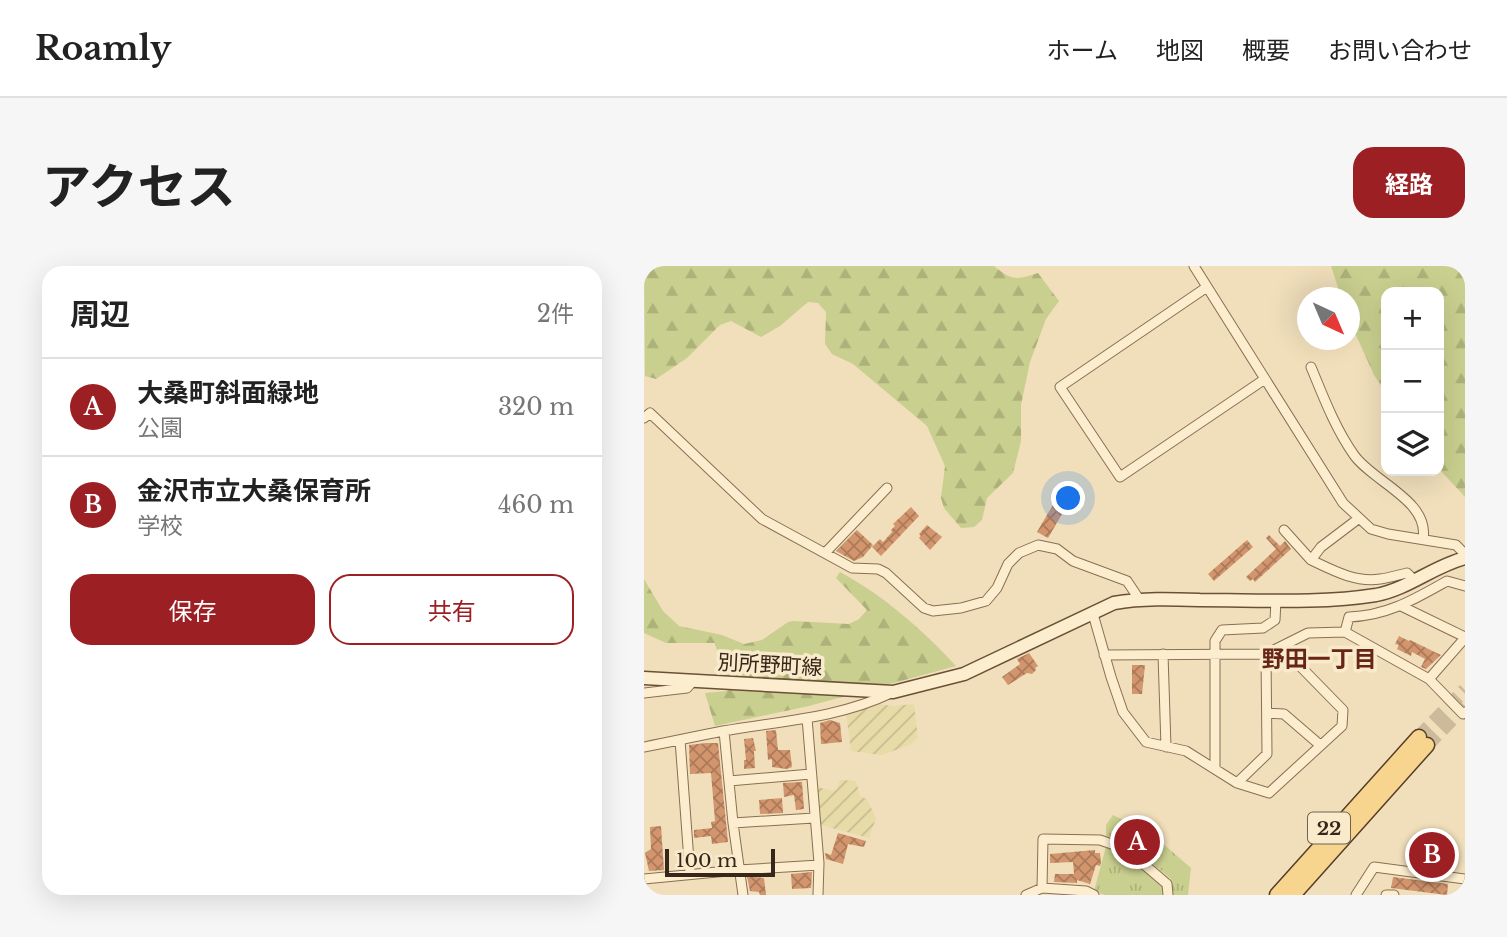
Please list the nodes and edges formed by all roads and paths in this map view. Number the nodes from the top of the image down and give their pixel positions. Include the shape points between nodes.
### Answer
1 (1194, 266) edge
2 (1207, 287) junction
3 (1311, 366) dead end
4 (1265, 379) junction
5 (644, 418) edge
6 (887, 488) dead end
7 (1358, 519) junction
8 (1284, 530) dead end
9 (1423, 540) junction
10 (826, 552) junction
11 (1465, 556) edge
12 (1311, 560) junction
13 (1414, 580) junction
14 (1465, 586) edge
15 (1139, 599) junction
16 (1276, 600) junction
17 (1401, 606) junction
18 (1093, 614) junction
19 (1345, 632) junction
20 (1465, 638) edge
21 (1287, 644) junction
22 (1214, 653) junction
23 (1163, 654) junction
24 (1266, 654) junction
25 (1104, 655) junction
26 (644, 678) edge
27 (1429, 679) junction
28 (695, 680) junction
29 (893, 692) junction
30 (644, 693) edge
31 (1267, 713) junction
32 (1464, 714) edge
33 (807, 718) junction
34 (724, 731) junction
35 (680, 740) junction
36 (1320, 744) junction
37 (644, 747) edge
38 (1166, 747) junction
39 (1395, 763) junction
40 (1215, 768) junction
41 (811, 774) junction
42 (1395, 780) junction
43 (729, 781) junction
44 (1237, 783) junction
45 (814, 818) junction
46 (733, 823) junction
47 (819, 865) junction
48 (738, 870) junction
49 (690, 874) junction
50 (644, 879) edge
51 (1465, 879) edge
52 (1042, 888) junction
53 (743, 895) edge
54 (818, 895) edge
55 (1026, 895) edge
56 (1094, 895) edge
57 (1168, 895) edge
58 (1266, 895) edge
59 (1277, 895) edge
60 (1293, 895) edge
61 (1306, 895) edge
62 (1356, 895) edge
63 (1386, 895) edge
64 (1394, 895) edge

1 - 2 street
2 - 4 street
2 - 4 street via 1060,387 1120,477
3 - 9 street via 1355,457 1416,510 1425,527
4 - 7 street via 1343,503
5 - 10 street via 650,413 671,430 762,519
6 - 10 street
7 - 9 street via 1371,529
7 - 12 street
8 - 12 street
9 - 11 street via 1457,545
10 - 15 street via 852,568 886,573 933,611 986,601 1008,564 1038,545 1127,581
11 - 13 main road, 別所野町線
12 - 13 street via 1359,579 1407,573
13 - 16 main road, 別所野町線 via 1380,594
14 - 17 street via 1447,581
15 - 16 main road, 別所野町線
15 - 18 main road, 別所野町線 via 1114,603
16 - 22 street via 1275,620 1263,628 1223,630
17 - 19 street via 1349,617
17 - 20 street
18 - 25 street
18 - 29 main road, 別所野町線 via 964,674
19 - 21 street via 1308,633
19 - 27 street
20 - 27 street
21 - 24 street
21 - 36 street via 1296,662 1343,710 1342,726
22 - 23 street
22 - 24 street
22 - 40 street
23 - 25 street
23 - 38 street
24 - 31 street
25 - 38 street via 1123,712 1146,742
26 - 28 main road, 別所野町線
27 - 32 street
28 - 29 main road, 別所野町線
28 - 30 street via 687,688
29 - 33 street via 866,705
31 - 36 street via 1284,714
31 - 44 street via 1266,754
33 - 34 street
33 - 41 street
34 - 35 street
34 - 43 street
35 - 37 street
35 - 49 street
36 - 44 street via 1269,793
38 - 40 street via 1186,751
39 - 42 main road, 22 via 1423,741
39 - 58 main road, 22
39 - 59 main road, 22
40 - 44 street
41 - 43 street
41 - 45 street
42 - 60 main road, 22
42 - 61 main road, 22
43 - 46 street
45 - 46 street
45 - 47 street
46 - 48 street
47 - 48 street
47 - 54 street
48 - 49 street
48 - 53 street
49 - 50 street
51 - 62 street via 1374,867
52 - 55 street
52 - 56 street
52 - 57 street via 1043,839 1100,840 1126,849 1167,884
63 - 64 street

